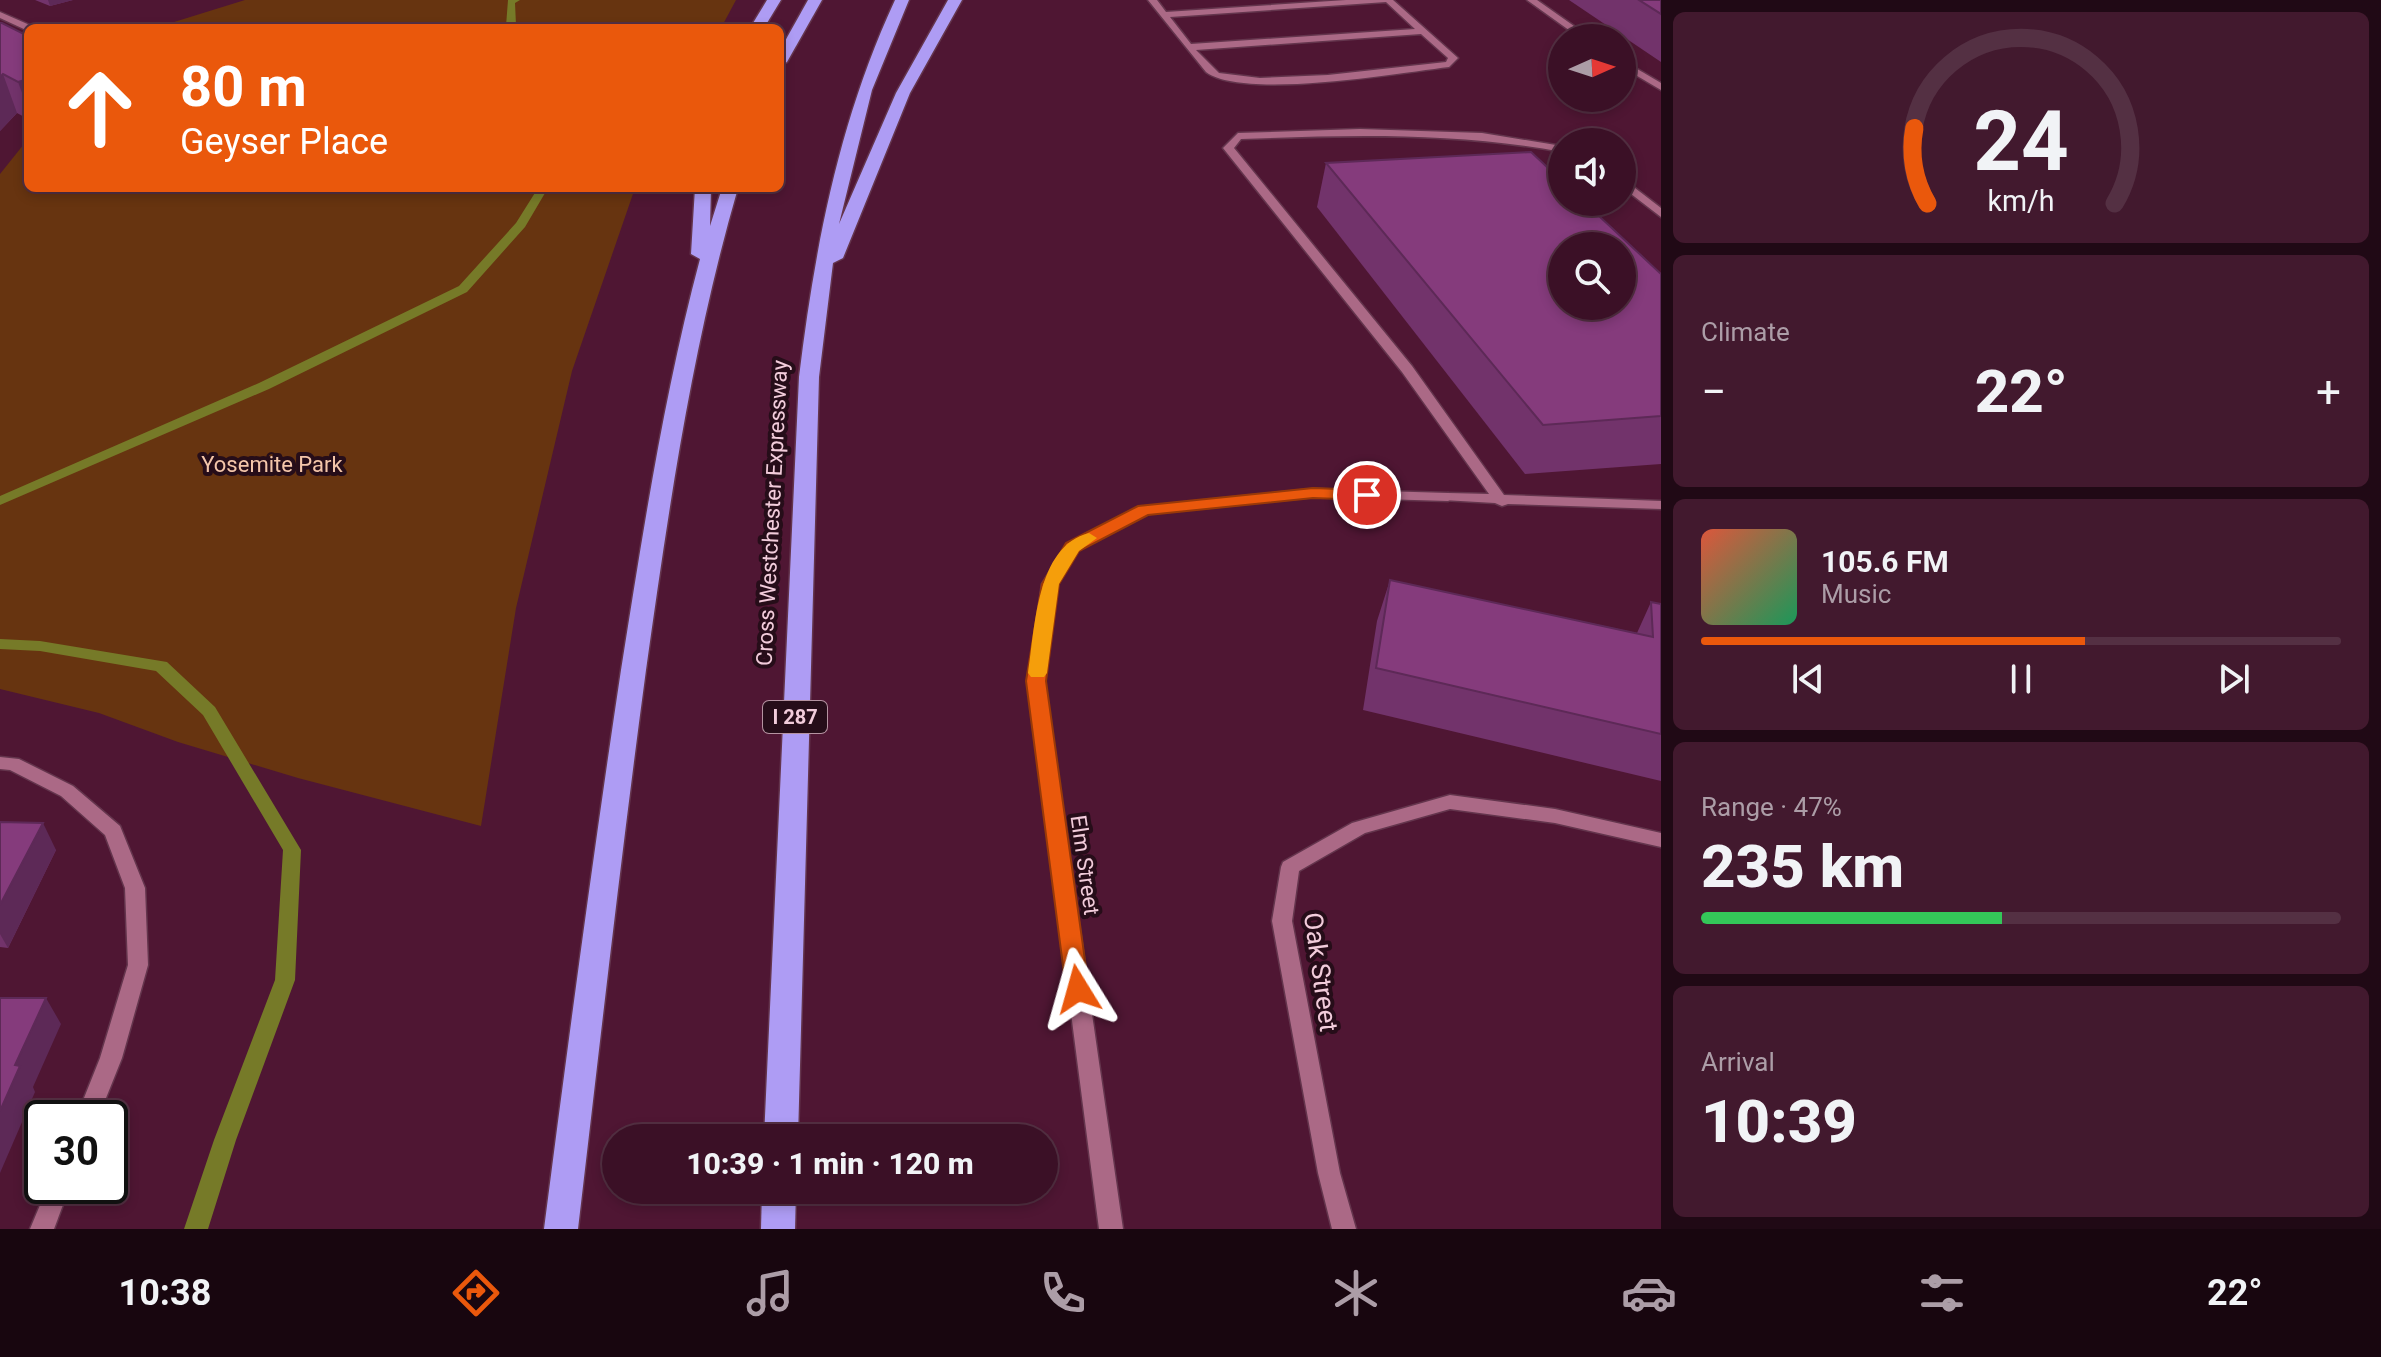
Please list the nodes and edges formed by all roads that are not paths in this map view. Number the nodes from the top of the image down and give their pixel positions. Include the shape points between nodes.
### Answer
1 (774, 0) edge
2 (815, 0) edge
3 (902, 0) edge
4 (955, 0) edge
5 (1152, 0) edge
6 (1386, 0) edge
7 (1531, 0) edge
8 (0, 15) edge
9 (1164, 15) junction
10 (759, 24) edge
11 (1566, 24) edge
12 (24, 26) edge
13 (1425, 31) junction
14 (1192, 47) junction
15 (784, 55) edge
16 (1636, 72) edge
17 (1661, 87) edge
18 (1548, 146) edge
19 (703, 192) edge
20 (729, 192) edge
21 (1636, 193) edge
22 (1661, 214) edge
23 (698, 293) junction
24 (817, 297) junction
25 (1502, 502) junction
26 (1661, 505) edge
27 (0, 763) edge
28 (1661, 840) edge
29 (94, 1100) edge
30 (781, 1124) edge
31 (52, 1204) edge
32 (779, 1204) edge
33 (42, 1229) edge
34 (561, 1229) edge
35 (778, 1229) edge
36 (1111, 1229) edge
37 (1344, 1229) edge

1 - 10 highway
2 - 15 highway
3 - 24 highway, Cross Westchester Expressway / I 287 via 872,67 842,167
4 - 24 highway via 906,85
5 - 9 street
6 - 9 street
6 - 13 street
7 - 11 street
8 - 12 street
9 - 14 street
13 - 14 street
13 - 14 street via 1453,58 1449,64 1234,80 1214,74
16 - 17 street
18 - 25 street via 1476,135 1333,133 1238,136 1228,148 1407,369
19 - 23 highway
20 - 23 highway
21 - 22 street
23 - 34 highway via 668,445 612,818
24 - 30 highway, Cross Westchester Expressway / I 287 via 804,461
25 - 26 street, Elm Street
25 - 36 street, Elm Street via 1313,493 1144,510 1072,547 1050,584 1036,681
27 - 29 street via 13,764 67,791 113,831 135,888 138,965
28 - 37 street, Oak Street via 1555,816 1450,802 1359,828 1290,867 1282,921
31 - 33 street
32 - 35 highway

